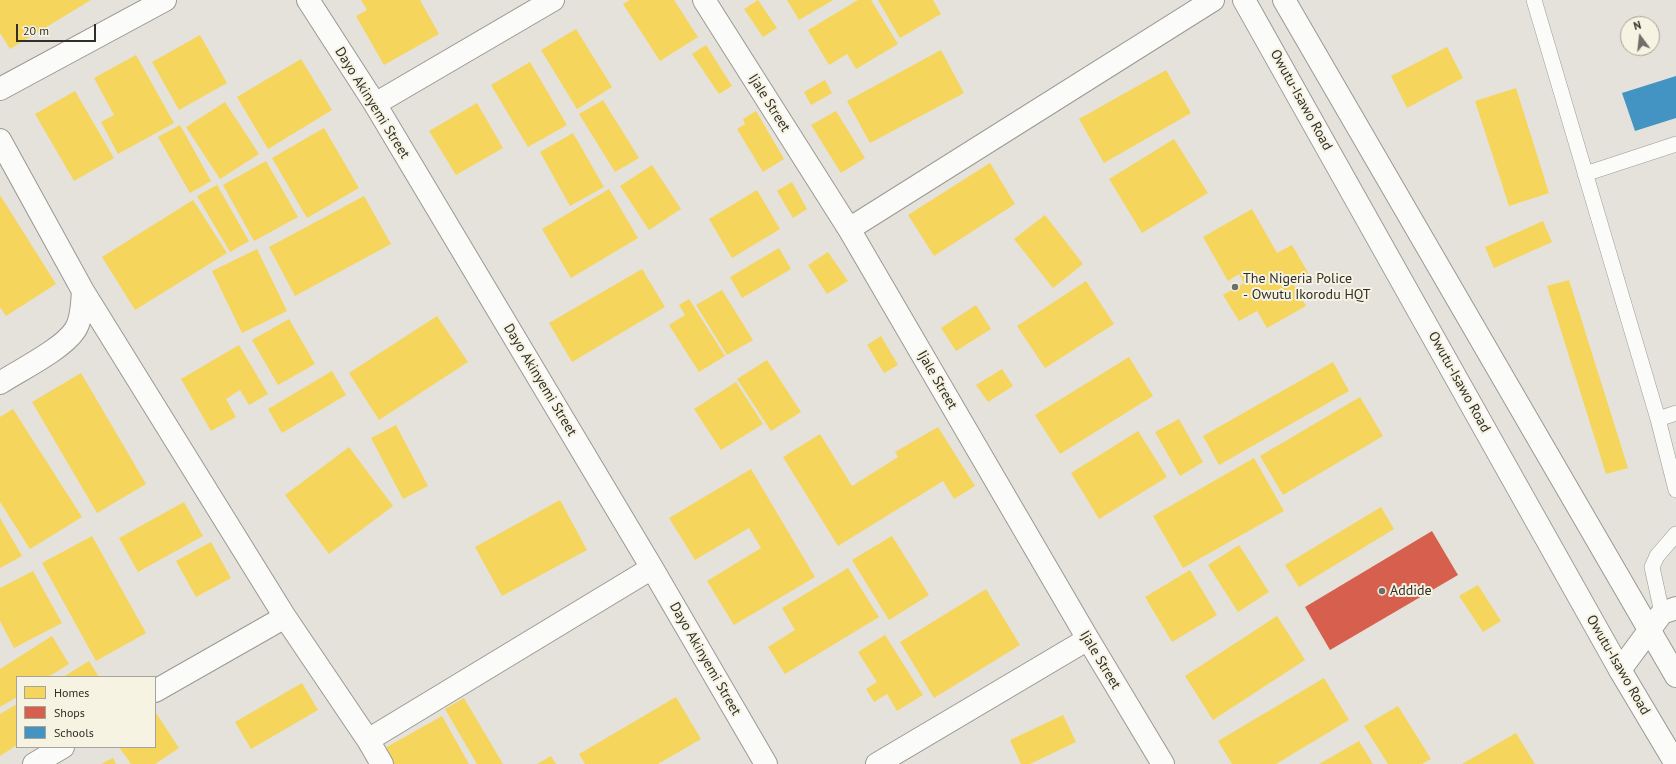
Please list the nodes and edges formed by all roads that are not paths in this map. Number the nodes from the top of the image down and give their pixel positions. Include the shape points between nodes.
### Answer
1 (165, 0) edge
2 (308, 0) edge
3 (553, 0) edge
4 (704, 0) edge
5 (1213, 0) edge
6 (1244, 0) edge
7 (1284, 0) edge
8 (1534, 0) edge
9 (0, 89) edge
10 (375, 104) junction
11 (0, 140) edge
12 (1676, 144) edge
13 (1585, 174) junction
14 (849, 229) junction
15 (84, 291) junction
16 (0, 383) edge
17 (1676, 413) edge
18 (1658, 418) junction
19 (1676, 490) edge
20 (1676, 534) edge
21 (652, 568) junction
22 (1669, 610) edge
23 (285, 617) junction
24 (1649, 630) junction
25 (1088, 639) junction
26 (1620, 670) junction
27 (1676, 676) edge
28 (156, 690) edge
29 (368, 740) junction
30 (62, 748) edge
31 (34, 764) edge
32 (382, 764) edge
33 (766, 764) edge
34 (877, 764) edge
35 (1163, 764) edge
36 (1676, 764) edge

1 - 9 street
2 - 10 street, Dayo Akinyemi Street
3 - 10 street
4 - 14 street, Ijale Street
5 - 14 street
6 - 26 street, Owutu-Isawo Road
7 - 24 street
8 - 13 lane
10 - 21 street, Dayo Akinyemi Street
11 - 15 street
12 - 13 lane
13 - 18 lane
14 - 25 street, Ijale Street
15 - 16 street via 76,329 64,343
15 - 23 street
17 - 18 lane
18 - 19 lane
20 - 22 lane via 1657,556 1652,567
21 - 29 street
21 - 33 street, Dayo Akinyemi Street
22 - 24 street
23 - 28 street
23 - 29 street
24 - 26 street
24 - 27 street
25 - 34 street
25 - 35 street, Ijale Street
26 - 36 street, Owutu-Isawo Road
29 - 32 street
30 - 31 street

